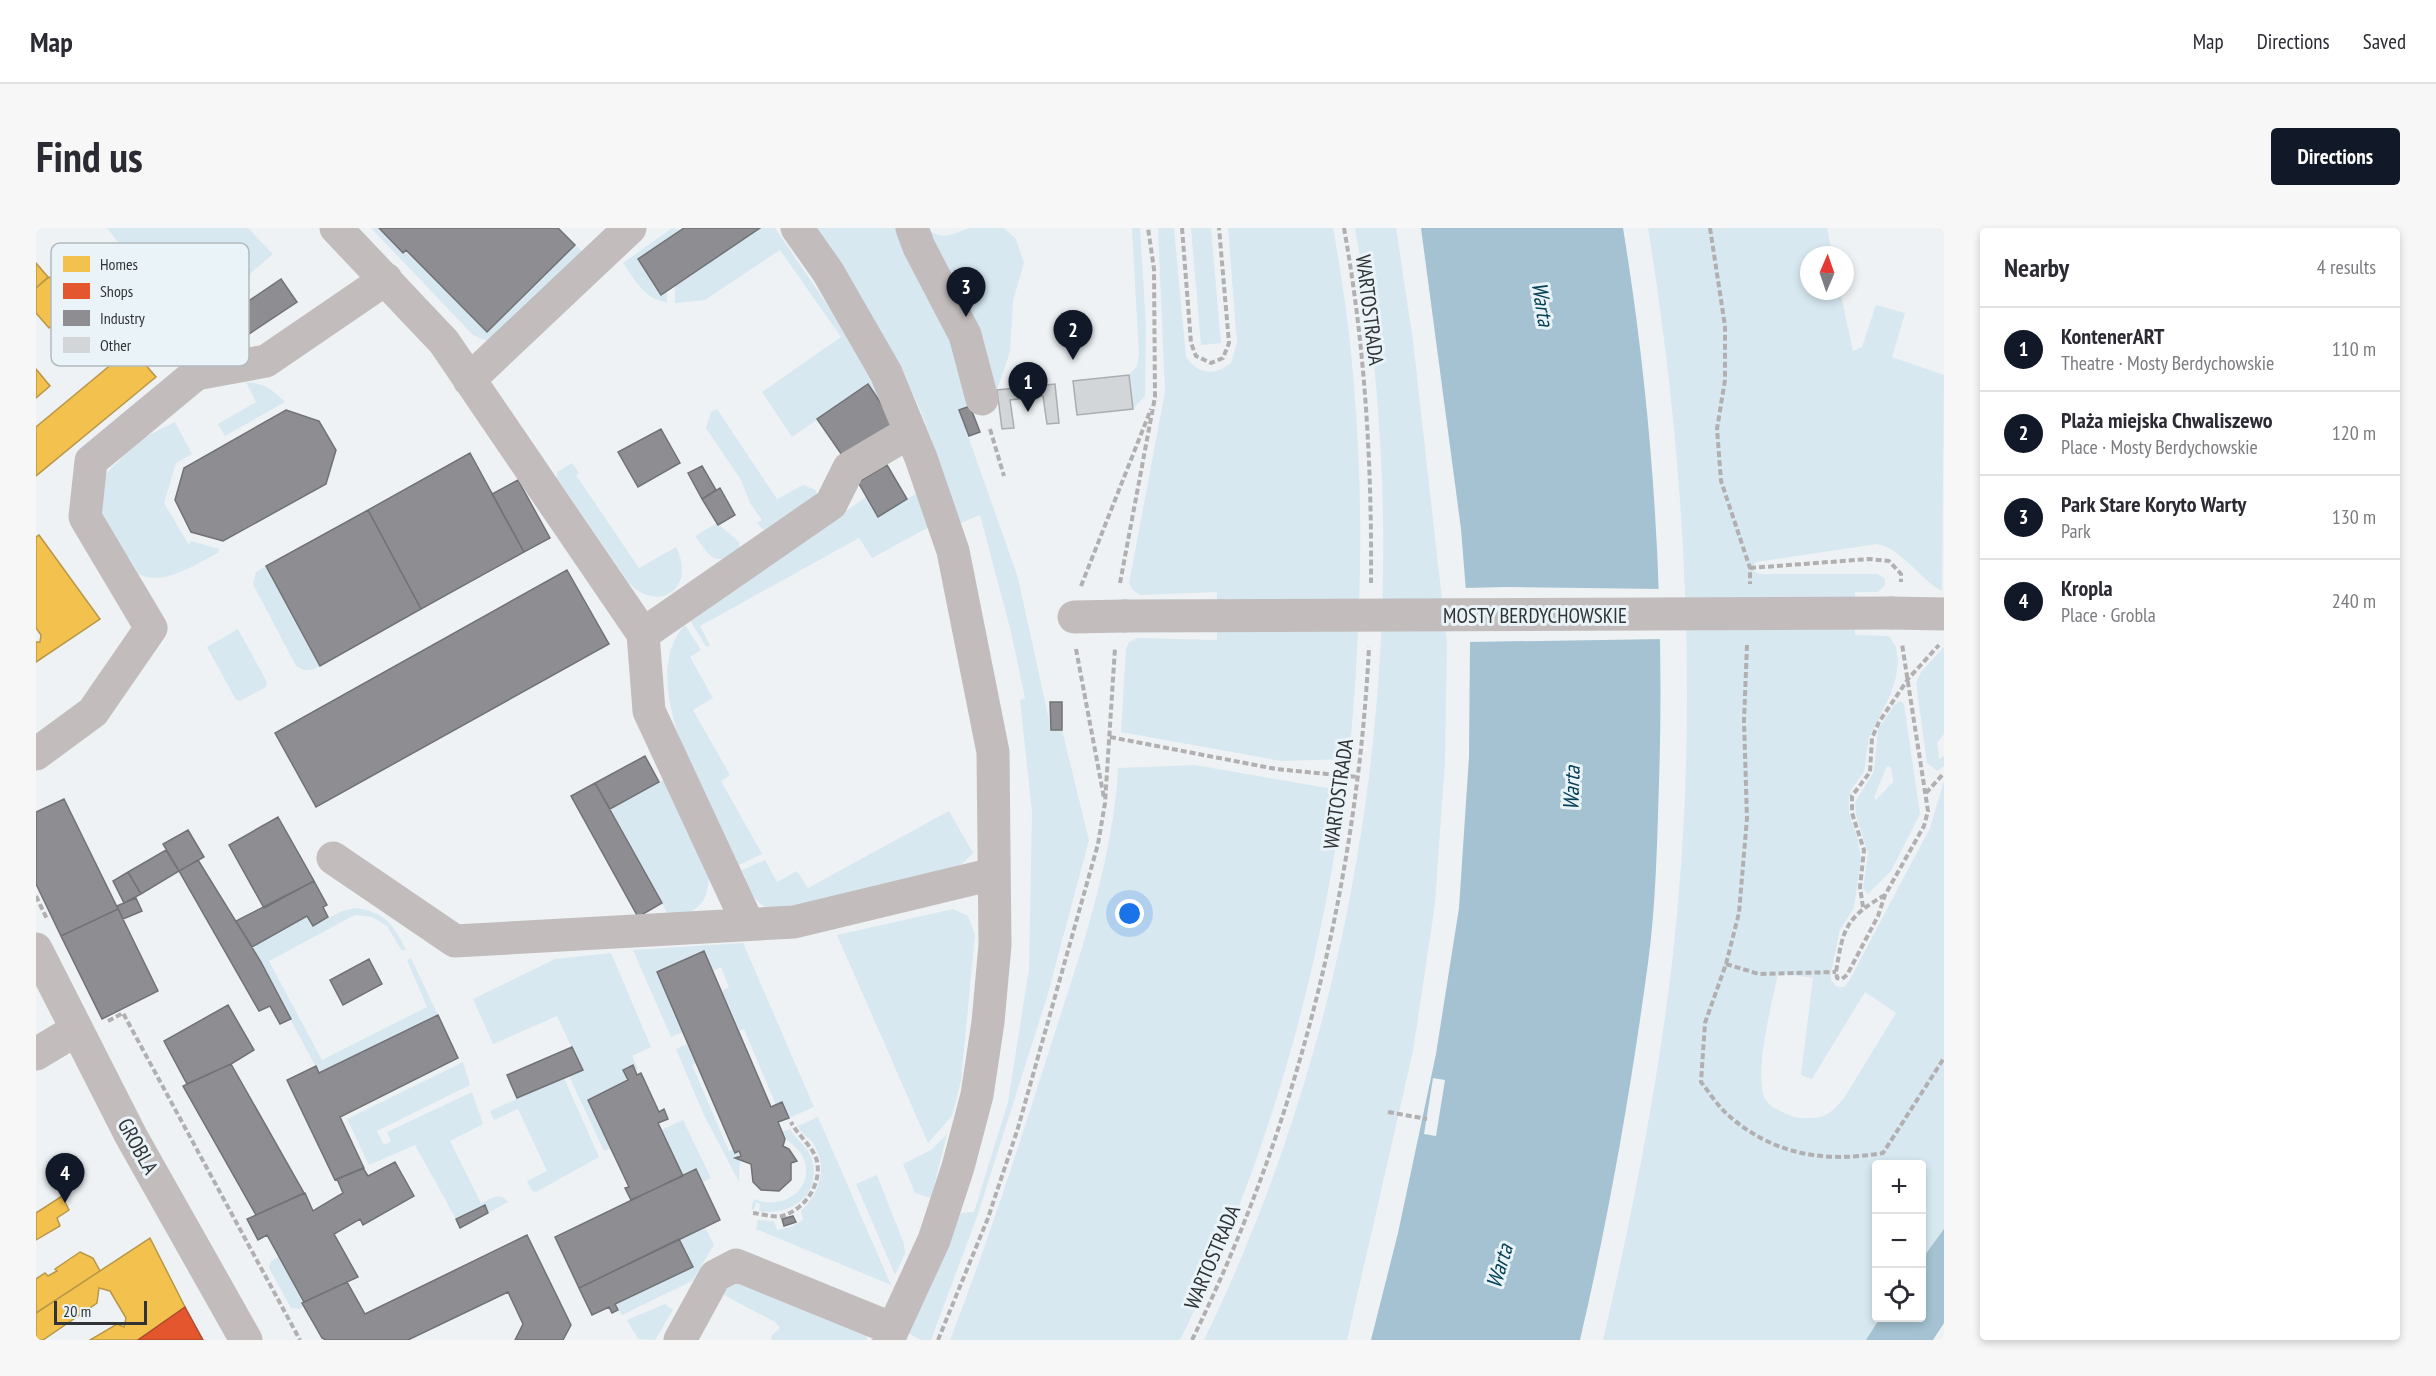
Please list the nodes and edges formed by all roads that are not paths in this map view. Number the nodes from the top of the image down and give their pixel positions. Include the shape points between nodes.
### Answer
1 (336, 228) edge
2 (630, 228) edge
3 (797, 228) edge
4 (912, 228) edge
5 (386, 279) junction
6 (249, 364) edge
7 (239, 366) edge
8 (469, 380) junction
9 (982, 399) road end
10 (910, 432) junction
11 (1944, 614) edge
12 (1074, 617) dead end
13 (643, 634) junction
14 (36, 754) edge
15 (333, 858) dead end
16 (993, 874) junction
17 (748, 924) junction
18 (44, 938) edge
19 (88, 1028) junction
20 (36, 1054) edge
21 (890, 1335) edge
22 (246, 1340) edge
23 (680, 1340) edge

1 - 5 street
2 - 8 street
3 - 10 street via 828,272 886,373
4 - 9 street via 965,335
5 - 6 street via 266,361
5 - 8 street via 444,342
7 - 14 street via 196,374 91,461 85,517 151,628 93,712
8 - 13 street
10 - 13 street via 849,468 831,504
10 - 16 street via 953,551 993,752
11 - 12 street, MOSTY BERDYCHOWSKIE, bridge
13 - 17 street via 649,711
15 - 17 street via 454,941
16 - 17 street via 794,922
16 - 21 street via 995,945 977,1095 934,1240
18 - 19 street, GROBLA
19 - 20 street
19 - 22 street, GROBLA via 131,1136
21 - 23 street via 736,1265 715,1276

